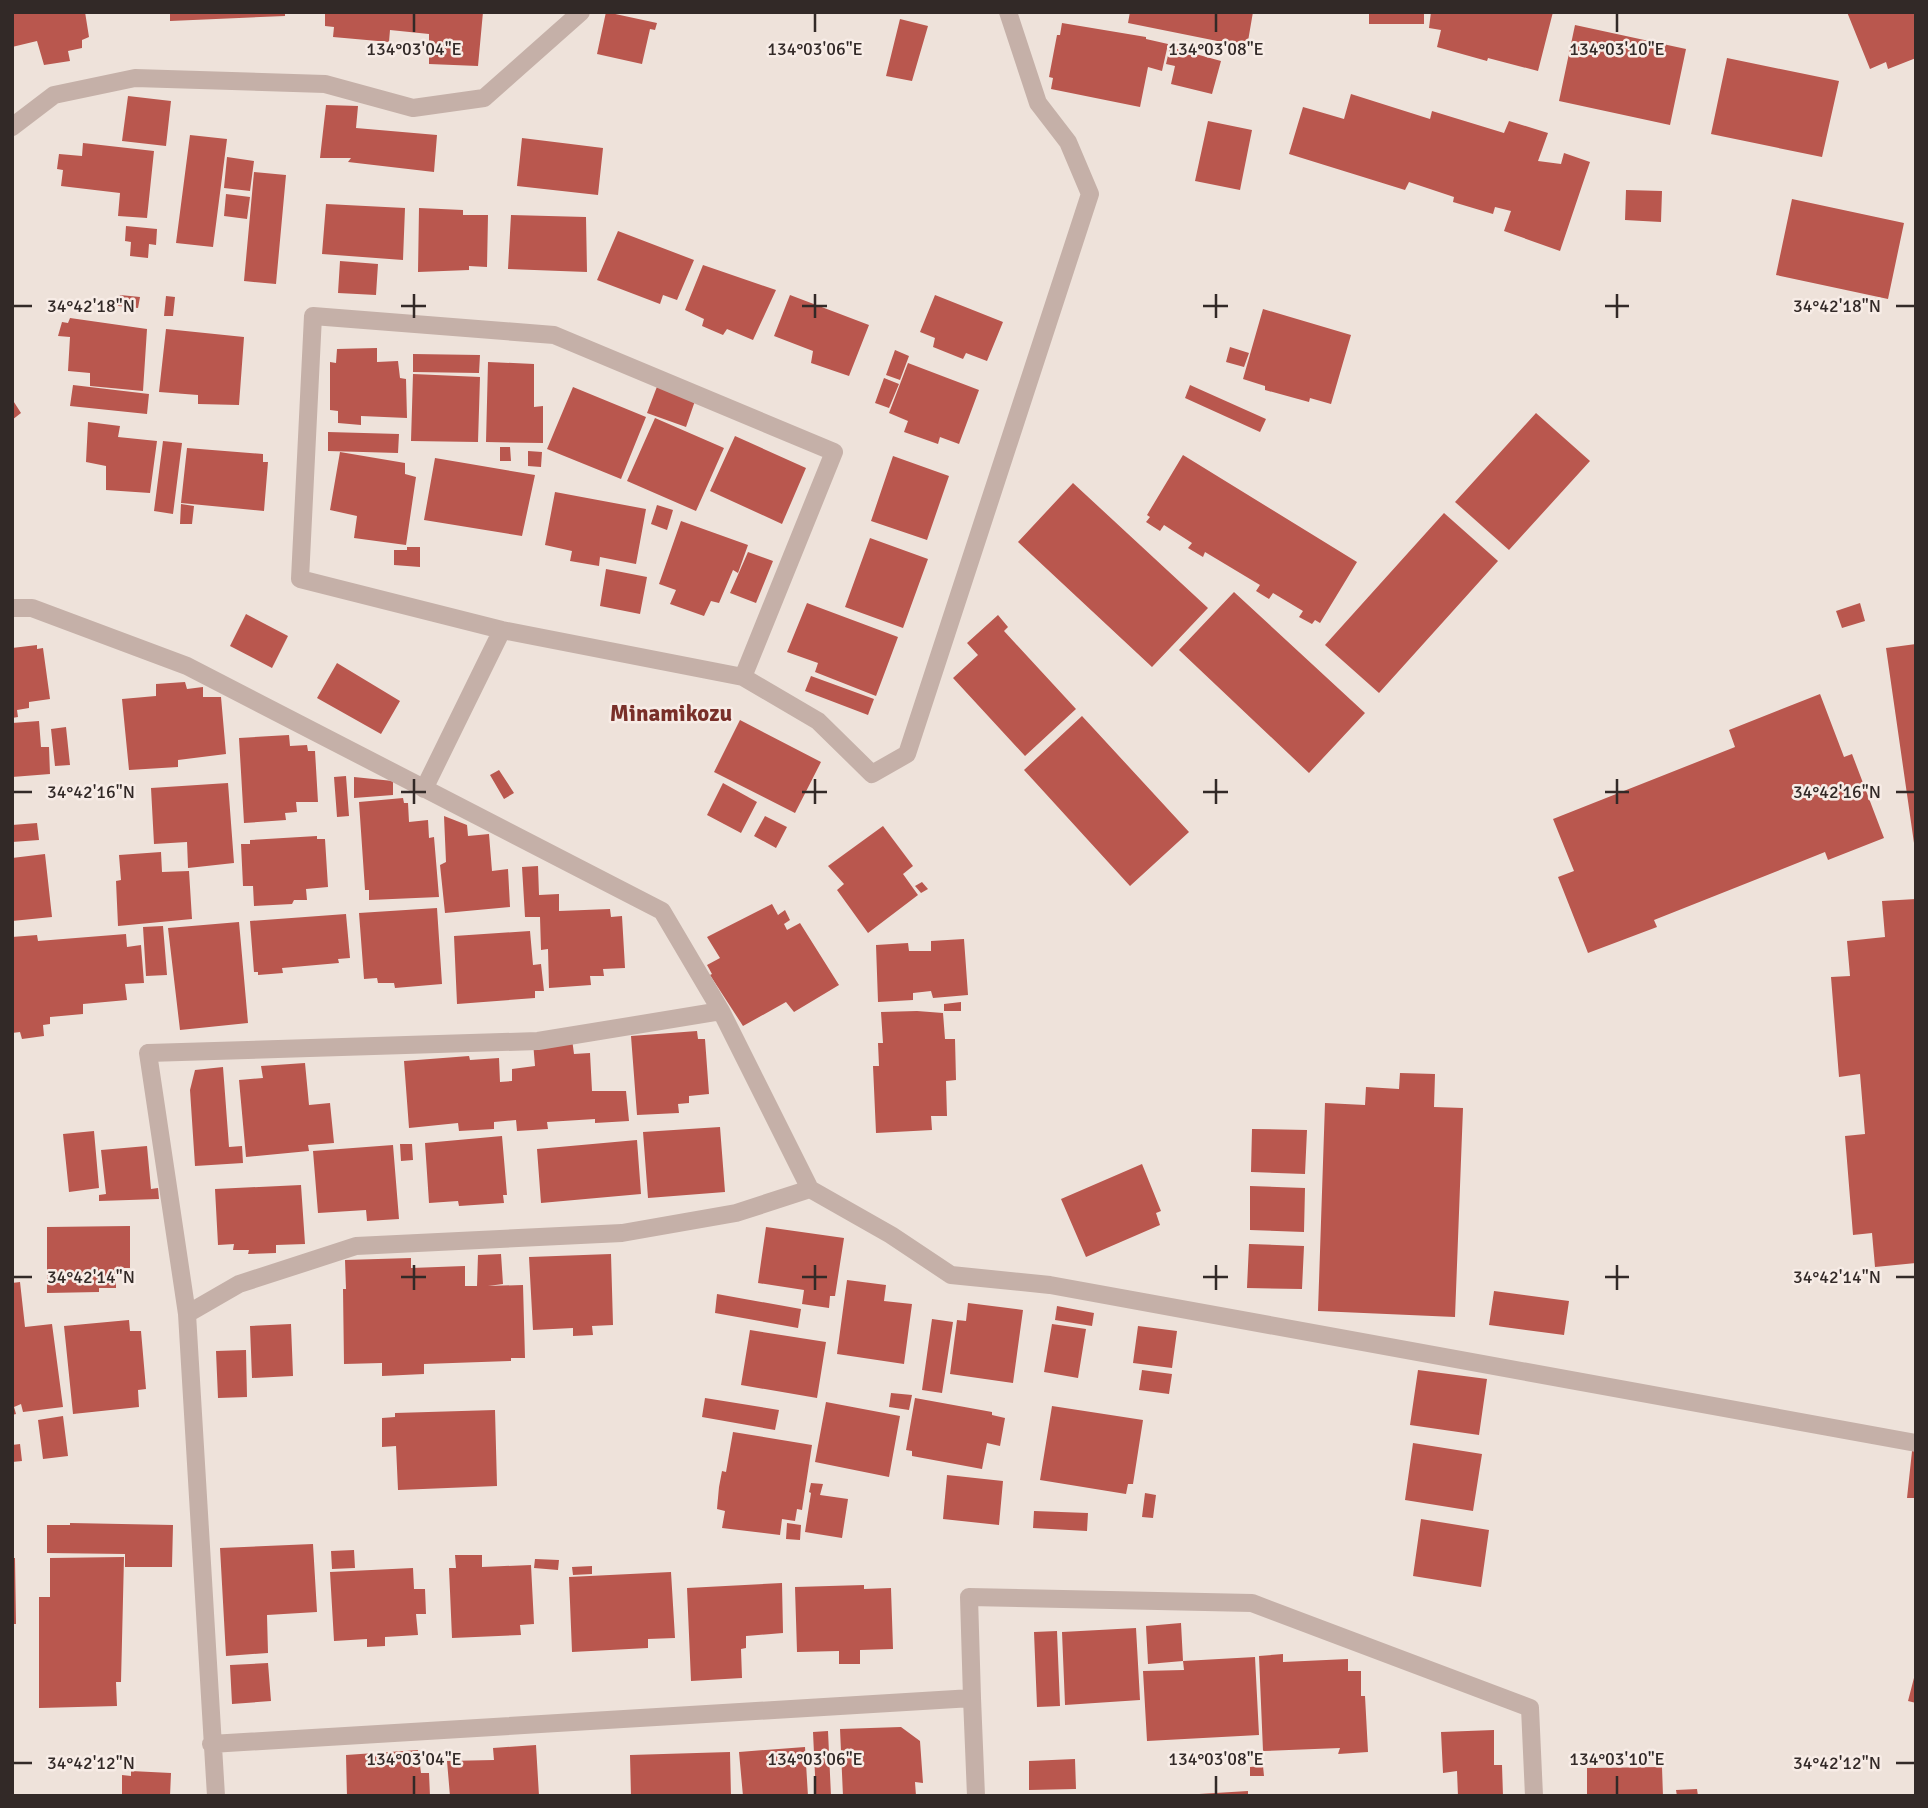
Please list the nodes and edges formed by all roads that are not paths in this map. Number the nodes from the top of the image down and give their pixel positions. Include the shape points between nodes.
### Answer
1 (581, 12) edge
2 (1008, 12) edge
3 (12, 127) edge
4 (12, 608) edge
5 (502, 630) junction
6 (743, 677) junction
7 (424, 789) junction
8 (721, 1012) junction
9 (810, 1189) junction
10 (187, 1314) junction
11 (1916, 1443) edge
12 (972, 1698) junction
13 (211, 1744) junction
14 (216, 1796) edge
15 (976, 1796) edge
16 (1534, 1796) edge

1 - 3 street via 484,98 413,108 325,84 135,78 54,95
2 - 6 street via 1038,103 1068,142 1090,194 907,754 872,775 818,721
4 - 7 street via 32,607 187,666
5 - 6 street
5 - 6 street via 300,579 313,316 554,335 834,452
5 - 7 street
7 - 8 street via 662,911
8 - 9 street
8 - 10 street via 538,1041 148,1053
9 - 10 street via 736,1213 622,1233 356,1246 239,1284
9 - 11 street via 951,1275 1050,1285
10 - 13 street
12 - 13 street
12 - 15 street
12 - 16 street via 969,1597 1252,1603 1530,1708
13 - 14 street

